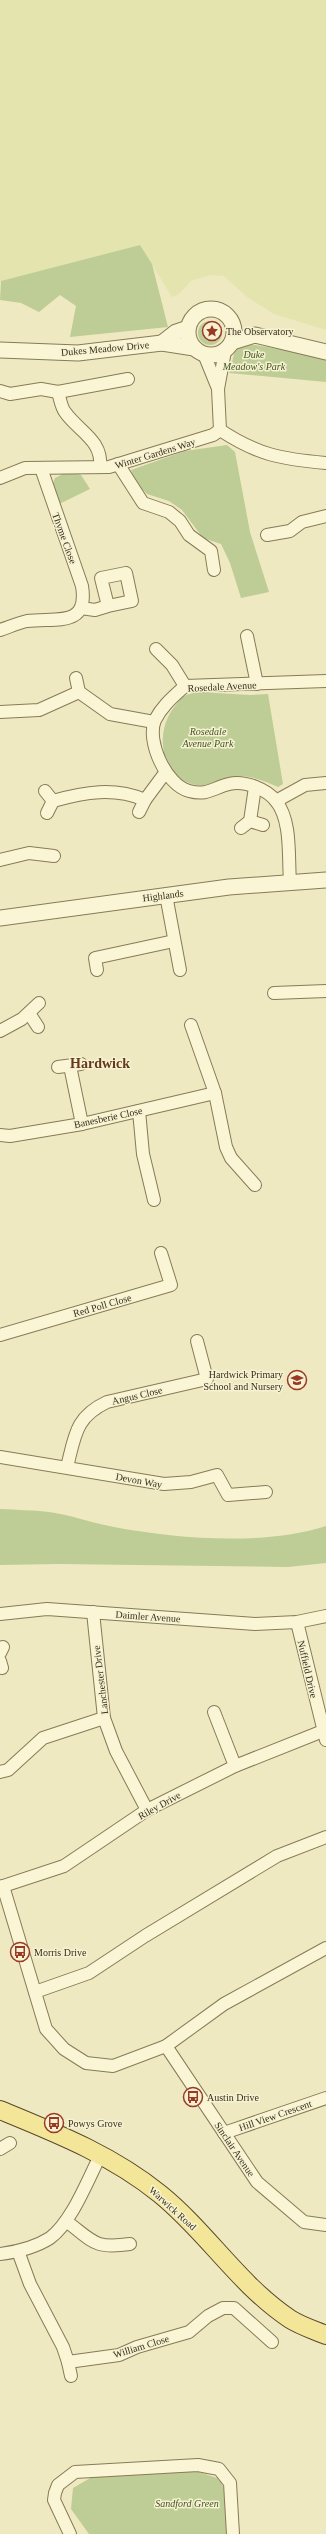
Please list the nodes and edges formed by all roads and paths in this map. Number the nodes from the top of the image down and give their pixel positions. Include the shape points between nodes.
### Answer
1 (232, 322) junction
2 (188, 328) junction
3 (255, 335) junction
4 (162, 343) junction
5 (229, 346) junction
6 (0, 350) edge
7 (199, 351) junction
8 (326, 352) edge
9 (128, 379) dead end
10 (218, 389) junction
11 (0, 391) edge
12 (58, 392) junction
13 (220, 430) junction
14 (326, 463) edge
15 (118, 464) junction
16 (100, 467) junction
17 (41, 468) junction
18 (0, 478) edge
19 (326, 516) edge
20 (267, 535) dead end
21 (214, 570) dead end
22 (108, 606) dead end
23 (81, 608) junction
24 (0, 630) edge
25 (247, 636) dead end
26 (156, 649) dead end
27 (76, 678) dead end
28 (326, 681) edge
29 (257, 684) junction
30 (185, 686) junction
31 (79, 692) junction
32 (0, 712) edge
33 (154, 722) junction
34 (165, 773) junction
35 (326, 783) edge
36 (255, 787) junction
37 (145, 800) junction
38 (276, 801) junction
39 (139, 812) dead end
40 (47, 813) dead end
41 (263, 825) dead end
42 (54, 856) dead end
43 (0, 860) edge
44 (326, 880) edge
45 (290, 881) junction
46 (166, 895) junction
47 (0, 918) edge
48 (174, 941) junction
49 (97, 970) dead end
50 (180, 970) dead end
51 (326, 991) edge
52 (274, 992) dead end
53 (38, 1003) dead end
54 (29, 1013) junction
55 (191, 1025) dead end
56 (38, 1027) dead end
57 (0, 1031) edge
58 (70, 1066) dead end
59 (215, 1093) junction
60 (139, 1111) junction
61 (82, 1124) junction
62 (0, 1135) edge
63 (255, 1185) dead end
64 (154, 1200) dead end
65 (161, 1253) dead end
66 (0, 1335) edge
67 (196, 1341) dead end
68 (0, 1457) edge
69 (67, 1467) junction
70 (266, 1492) dead end
71 (93, 1612) junction
72 (0, 1614) edge
73 (326, 1616) edge
74 (297, 1622) junction
75 (214, 1712) dead end
76 (104, 1718) junction
77 (325, 1736) edge
78 (235, 1766) junction
79 (0, 1772) edge
80 (147, 1810) junction
81 (326, 1837) edge
82 (1, 1887) edge
83 (326, 1948) edge
84 (34, 1992) junction
85 (166, 2046) junction
86 (326, 2098) edge
87 (0, 2110) edge
88 (224, 2133) junction
89 (102, 2154) junction
90 (66, 2221) junction
91 (326, 2225) edge
92 (130, 2244) dead end
93 (18, 2251) junction
94 (0, 2254) edge
95 (326, 2335) edge
96 (272, 2342) dead end
97 (68, 2362) junction
98 (71, 2376) dead end
99 (70, 2534) edge
100 (233, 2534) edge

1 - 2 street via 222,312 208,309 195,316
1 - 3 street
1 - 5 street via 234,328
2 - 4 street, Dukes Meadow Drive via 176,332
2 - 7 street via 188,336
3 - 5 street
3 - 8 street
4 - 6 street, Dukes Meadow Drive via 78,353
4 - 7 street, Dukes Meadow Drive
5 - 7 street via 218,354
5 - 10 street
7 - 10 street
9 - 12 street
10 - 13 street
11 - 12 street via 10,394 41,389
12 - 16 street via 64,411 96,444 101,457
13 - 14 street via 250,449 266,455
13 - 15 street, Winter Gardens Way via 213,435
15 - 16 street, Winter Gardens Way
15 - 21 street via 143,503 169,512 180,521 189,535 211,551
16 - 17 street, Winter Gardens Way
17 - 18 street, Winter Gardens Way via 25,468
17 - 23 street, Thyme Close via 82,586 84,600
19 - 20 street via 302,522 290,530
22 - 23 street via 95,610
23 - 24 street via 73,616 62,620 26,621
25 - 29 street
26 - 30 street via 172,665
27 - 31 street
28 - 29 street, Rosedale Avenue
29 - 30 street, Rosedale Avenue
30 - 33 street, Rosedale Avenue via 163,706
31 - 32 street via 39,710
31 - 33 street via 110,714
33 - 34 street via 154,743
34 - 36 street via 175,784 187,791 215,791 229,784 241,783
34 - 37 street
35 - 38 street via 305,785
36 - 38 street
36 - 41 street via 246,824
37 - 39 street
37 - 40 street via 130,794 101,791 49,796
38 - 45 street via 286,831
42 - 43 street via 30,853
44 - 45 street, Highlands
45 - 46 street, Highlands
46 - 47 street, Highlands
46 - 48 street
48 - 49 street via 95,958
48 - 50 street
51 - 52 street
53 - 54 street
54 - 56 street
54 - 57 street via 9,1028
55 - 59 street
58 - 61 street
59 - 60 street, Banesberie Close
59 - 63 street via 226,1147 231,1158
60 - 61 street, Banesberie Close
60 - 64 street via 143,1154
61 - 62 street, Banesberie Close via 10,1136
65 - 66 street, Red Poll Close via 171,1285
67 - 69 street, Angus Close via 207,1379 107,1402 94,1408 78,1426
68 - 69 street, Devon Way
69 - 70 street, Devon Way via 168,1485 217,1475 228,1495
71 - 72 street, Daimler Avenue via 47,1609
71 - 74 street, Daimler Avenue via 255,1624
71 - 76 street, Lanchester Drive
73 - 74 street, Daimler Avenue
74 - 77 street, Nuffield Drive
75 - 78 street
76 - 79 street via 43,1738 8,1770
76 - 80 street, Lanchester Drive via 116,1751
77 - 78 street, Riley Drive
78 - 80 street, Riley Drive
80 - 82 street, Riley Drive via 64,1866
81 - 84 street via 277,1856 89,1973
82 - 84 street
83 - 85 street via 224,2004
84 - 85 street via 46,2029 64,2049 86,2063 113,2066
85 - 88 street, Sinclair Avenue
86 - 88 street, Hill View Crescent
87 - 89 main road, Warwick Road
88 - 91 street, Sinclair Avenue via 258,2182 304,2222
89 - 90 street
89 - 95 main road, Warwick Road via 160,2194 259,2295 291,2320
90 - 92 street via 97,2244 108,2247
90 - 93 street via 50,2238
93 - 94 street
93 - 97 street via 30,2284 63,2347
96 - 97 street, William Close via 234,2308 223,2308 208,2316 192,2336 137,2347 119,2355
97 - 98 street
99 - 100 street via 54,2500 58,2484 75,2472 198,2465 218,2469 230,2483

